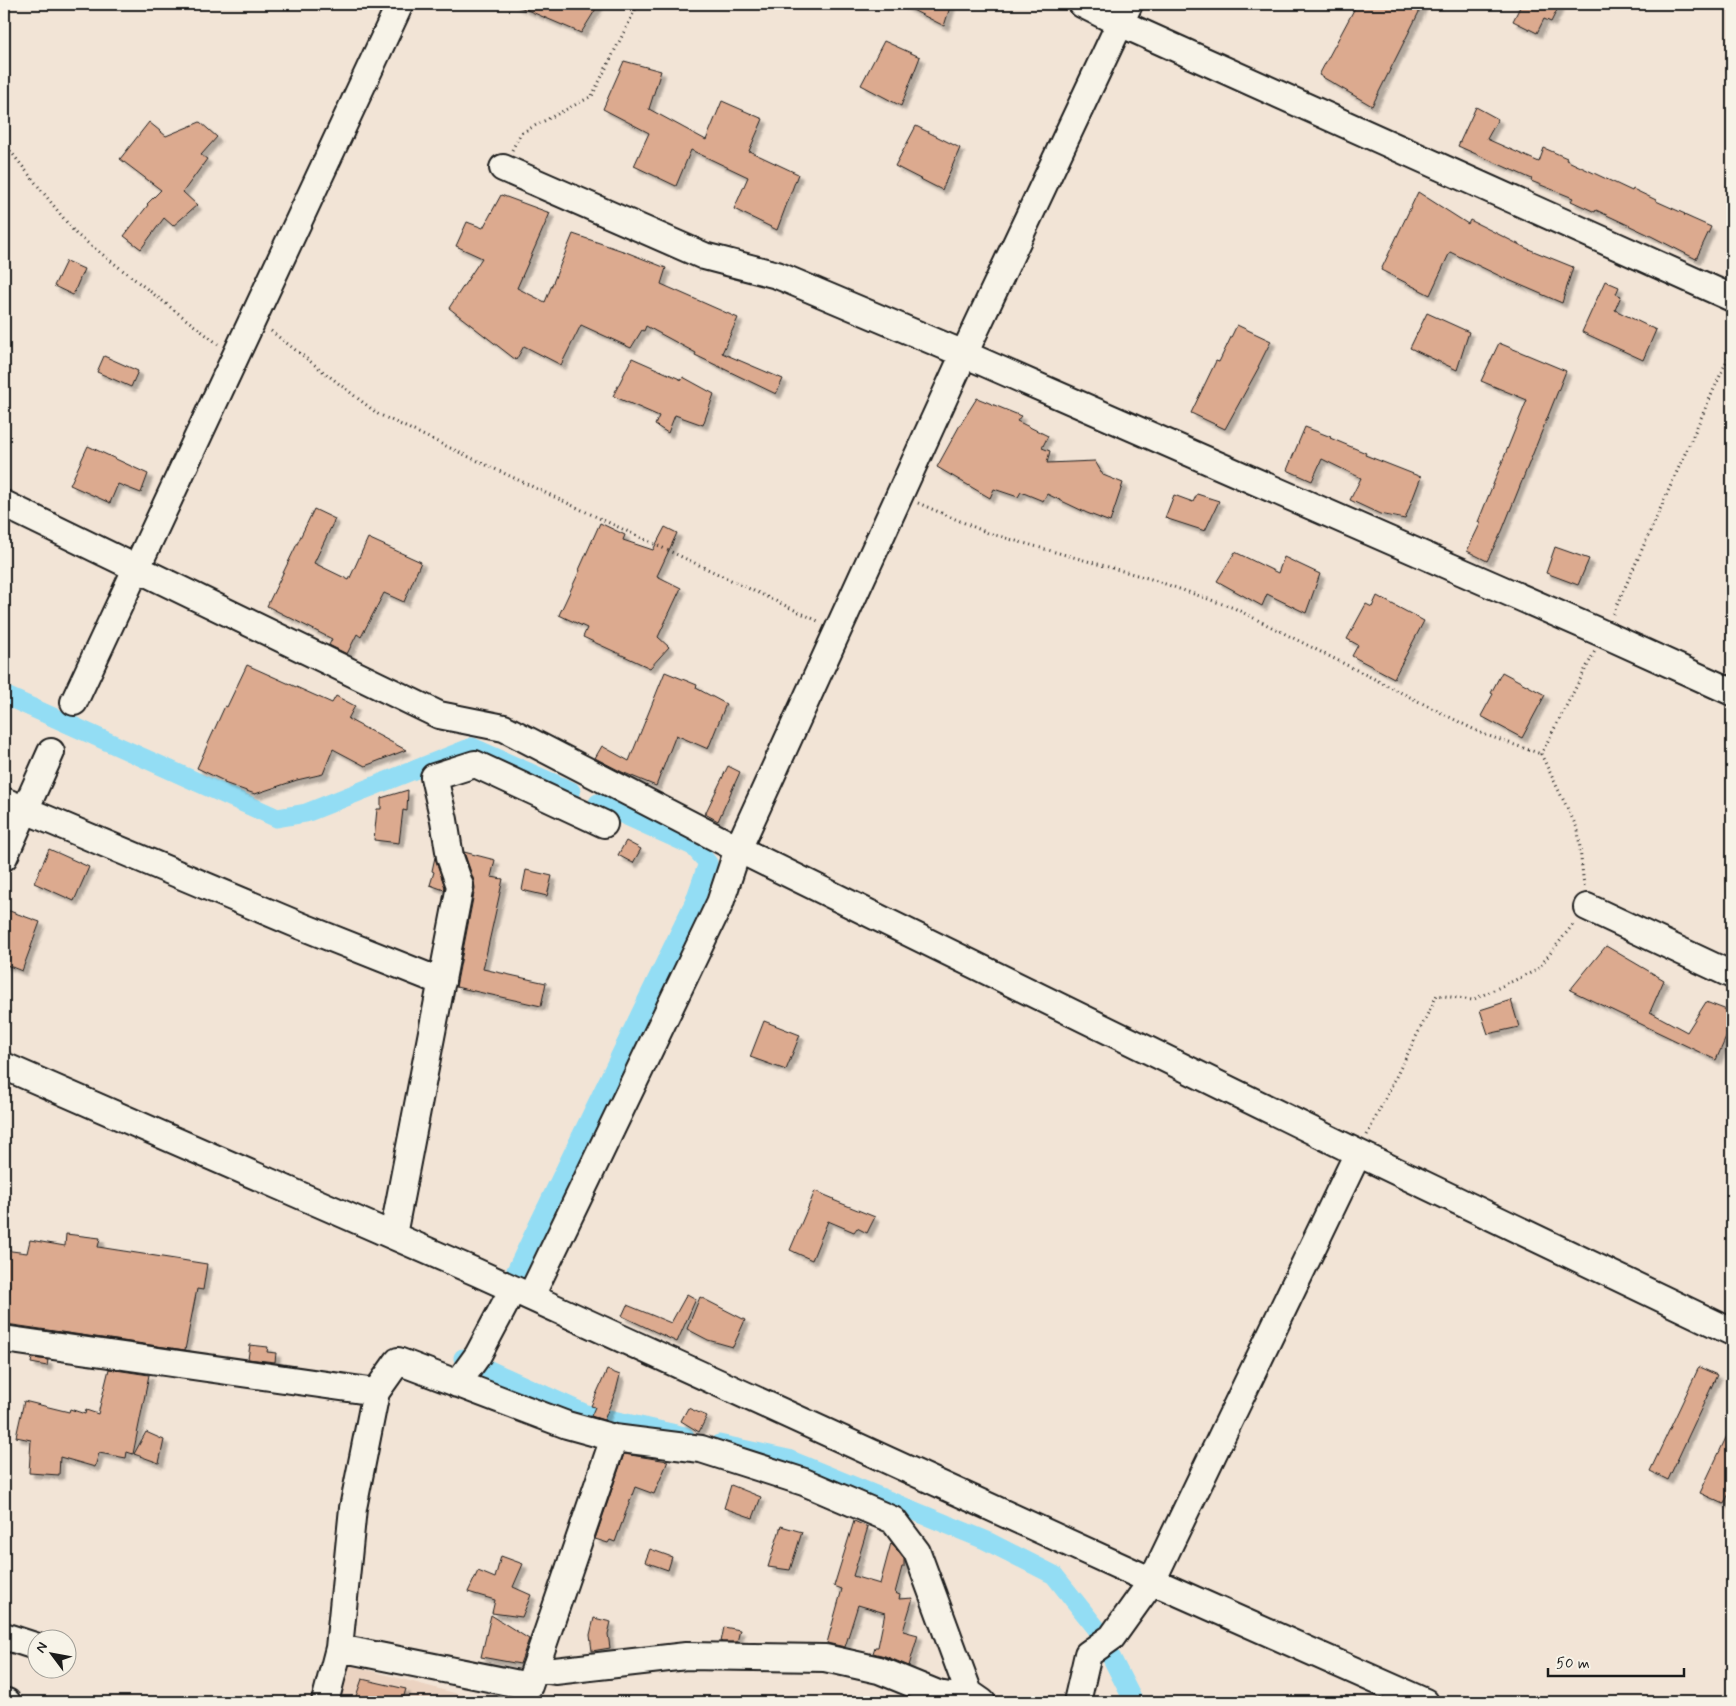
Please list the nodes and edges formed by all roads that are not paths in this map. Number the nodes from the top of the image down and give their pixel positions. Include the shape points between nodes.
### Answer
1 (400, 4) edge
2 (1082, 4) edge
3 (1124, 13) edge
4 (503, 168) road end
5 (1732, 298) edge
6 (964, 354) junction
7 (4, 504) edge
8 (135, 568) junction
9 (1732, 692) edge
10 (74, 702) dead end
11 (51, 752) dead end
12 (595, 776) junction
13 (15, 805) edge
14 (577, 812) junction
15 (604, 824) dead end
16 (738, 849) junction
17 (4, 857) edge
18 (1587, 907) road end
19 (1732, 975) edge
20 (442, 982) junction
21 (4, 1066) edge
22 (1358, 1154) junction
23 (393, 1236) junction
24 (522, 1292) junction
25 (1732, 1332) edge
26 (4, 1339) edge
27 (467, 1370) junction
28 (376, 1392) junction
29 (614, 1438) junction
30 (1152, 1581) junction
31 (4, 1636) edge
32 (28, 1644) edge
33 (339, 1648) junction
34 (535, 1668) junction
35 (976, 1698) edge
36 (325, 1702) edge
37 (1077, 1702) edge
38 (1425, 1702) edge

1 - 8 street
2 - 3 street
3 - 5 street
3 - 6 street
4 - 6 street via 704,256 777,275
6 - 9 street
6 - 16 street
7 - 8 street
8 - 10 street
8 - 12 street via 439,715 504,728
11 - 13 street
12 - 14 street
12 - 16 street
13 - 17 street
13 - 20 street
14 - 15 street
14 - 20 street via 475,764 434,777 450,857 460,886
16 - 22 street
16 - 24 street via 720,903
18 - 19 street
20 - 23 street
21 - 23 street
22 - 25 street
22 - 30 street
23 - 24 street
24 - 27 street
24 - 30 street
26 - 28 street
27 - 28 street via 398,1362
27 - 29 street via 567,1425
28 - 33 street via 353,1508
29 - 34 street
29 - 35 street via 701,1450 804,1482 893,1520 917,1552
30 - 37 street via 1112,1637 1088,1654
30 - 38 street
31 - 32 street
33 - 34 street via 529,1686
33 - 36 street
34 - 35 street via 555,1671 686,1656 825,1658 879,1670 938,1694

